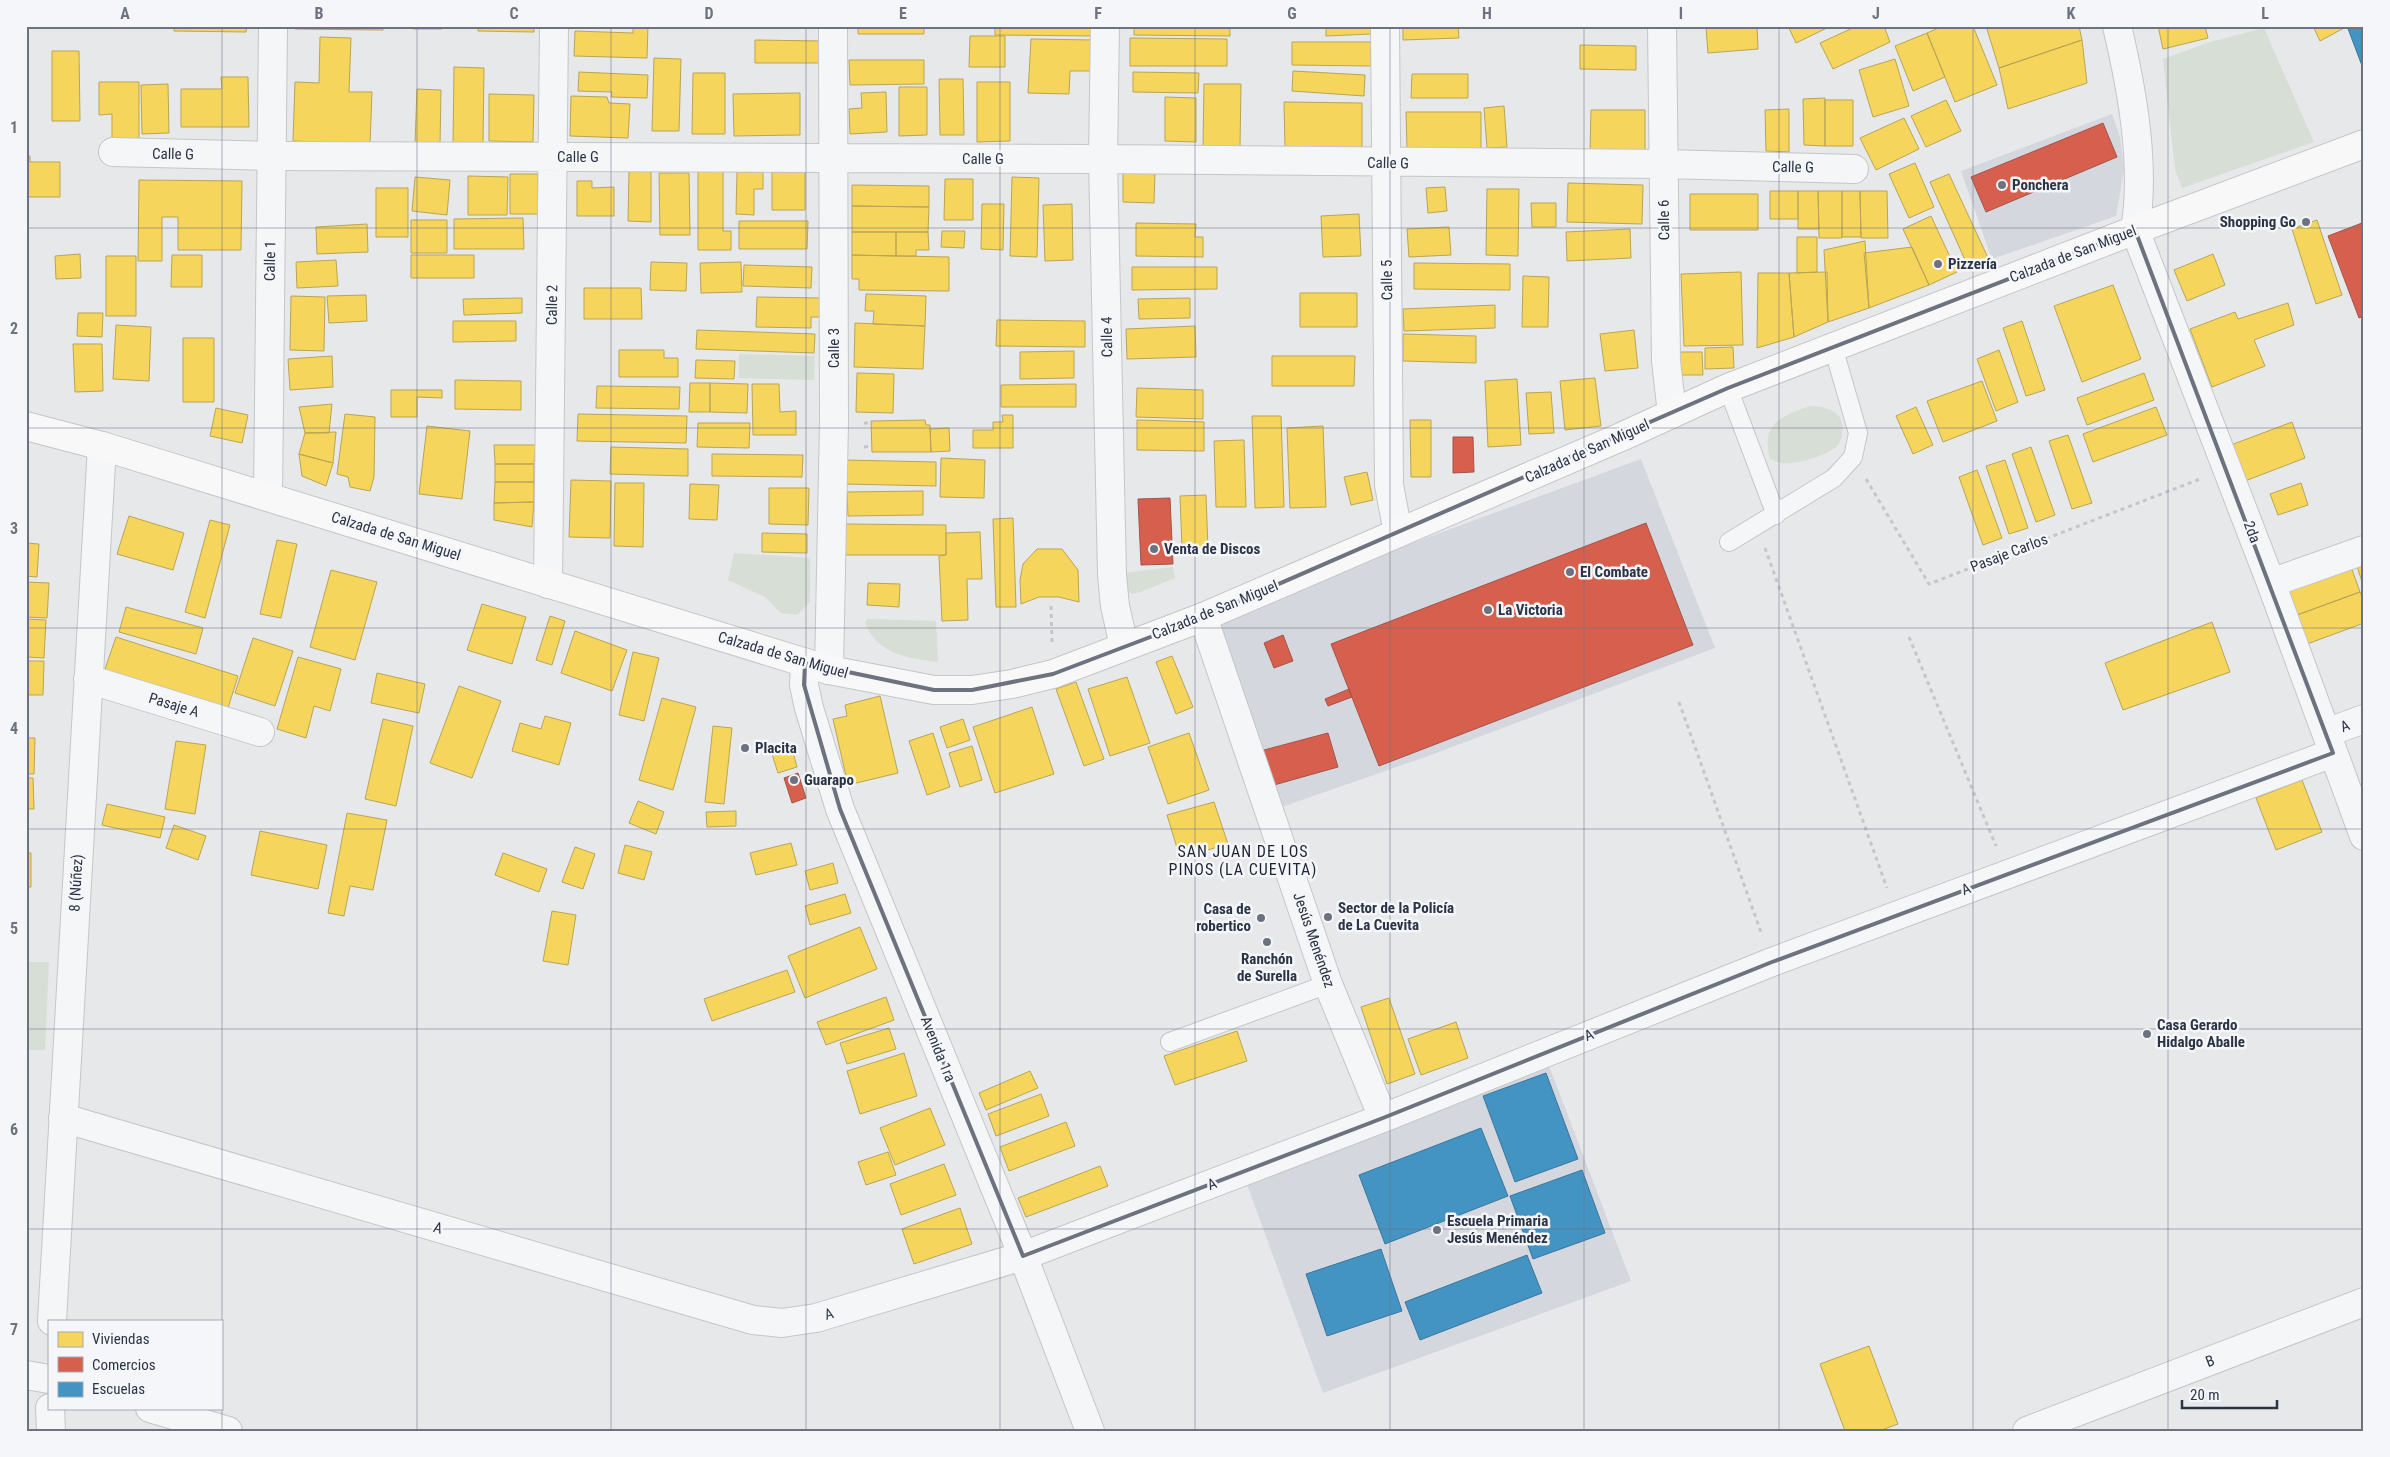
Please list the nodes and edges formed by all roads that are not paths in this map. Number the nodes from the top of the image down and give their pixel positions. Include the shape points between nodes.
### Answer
1 (273, 26) edge
2 (554, 26) edge
3 (833, 26) edge
4 (1105, 26) edge
5 (1385, 26) edge
6 (1662, 26) edge
7 (2117, 26) edge
8 (2364, 144) edge
9 (113, 152) dead end
10 (272, 156) junction
11 (554, 157) junction
12 (834, 159) junction
13 (1103, 159) junction
14 (1385, 163) junction
15 (1663, 164) junction
16 (1854, 169) dead end
17 (2135, 230) junction
18 (1833, 347) junction
19 (1728, 388) junction
20 (1672, 414) junction
21 (26, 426) edge
22 (102, 446) junction
23 (268, 497) junction
24 (1776, 515) junction
25 (1398, 533) junction
26 (1730, 542) dead end
27 (2364, 550) edge
28 (2271, 583) junction
29 (548, 584) junction
30 (1203, 617) junction
31 (1124, 646) junction
32 (817, 667) junction
33 (88, 679) junction
34 (2364, 719) edge
35 (260, 732) dead end
36 (2330, 743) junction
37 (2364, 836) edge
38 (1328, 984) junction
39 (1170, 1042) dead end
40 (63, 1118) junction
41 (1383, 1118) junction
42 (1023, 1256) junction
43 (2364, 1302) edge
44 (52, 1320) edge
45 (26, 1375) edge
46 (48, 1379) edge
47 (50, 1410) edge
48 (157, 1410) edge
49 (51, 1431) edge
50 (228, 1431) edge
51 (1090, 1431) edge
52 (2027, 1431) edge

1 - 10 street, Calle 1
2 - 11 street, Calle 2
3 - 12 street, Calle 3
4 - 13 street, Calle 4
5 - 14 street, Calle 5
6 - 15 street, Calle 6
7 - 17 street via 2139,154 2140,202
8 - 17 main road, Calzada de San Miguel
9 - 10 street, Calle G
10 - 11 street, Calle G
10 - 23 street, Calle 1
11 - 12 street, Calle G
11 - 29 street, Calle 2
12 - 13 street, Calle G
12 - 32 street, Calle 3 via 834,422
13 - 14 street, Calle G
13 - 31 street, Calle 4 via 1112,575
14 - 15 street, Calle G
14 - 25 street, Calle 5 via 1390,485
15 - 16 street, Calle G
15 - 20 street, Calle 6 via 1666,361
17 - 18 main road, Calzada de San Miguel
17 - 28 street, 2da
18 - 19 main road, Calzada de San Miguel
18 - 24 lane via 1858,433 1853,457 1834,478
19 - 20 main road, Calzada de San Miguel
19 - 24 lane
20 - 25 main road, Calzada de San Miguel
21 - 22 main road, Calzada de San Miguel
22 - 23 main road, Calzada de San Miguel
22 - 33 street, 8 (Núñez)
23 - 29 main road, Calzada de San Miguel
24 - 26 lane
25 - 30 main road, Calzada de San Miguel
27 - 28 street
28 - 36 street, 2da
29 - 32 main road, Calzada de San Miguel
30 - 31 main road, Calzada de San Miguel
30 - 38 street, Jesús Menéndez
31 - 32 main road, Calzada de San Miguel via 1053,674 972,690 934,690
32 - 42 street, Avenida 1ra via 804,686 840,809
33 - 35 street, Pasaje A
33 - 40 street, 8 (Núñez)
34 - 36 street, A
36 - 37 street, 2da
36 - 41 street, A
38 - 39 lane
38 - 41 street, Jesús Menéndez
40 - 42 street, A via 753,1320 782,1323 816,1318
40 - 44 street, 8 (Núñez)
41 - 42 street, A
42 - 51 street, Avenida 1ra
43 - 52 street, B
45 - 46 street
47 - 49 street
48 - 50 street

